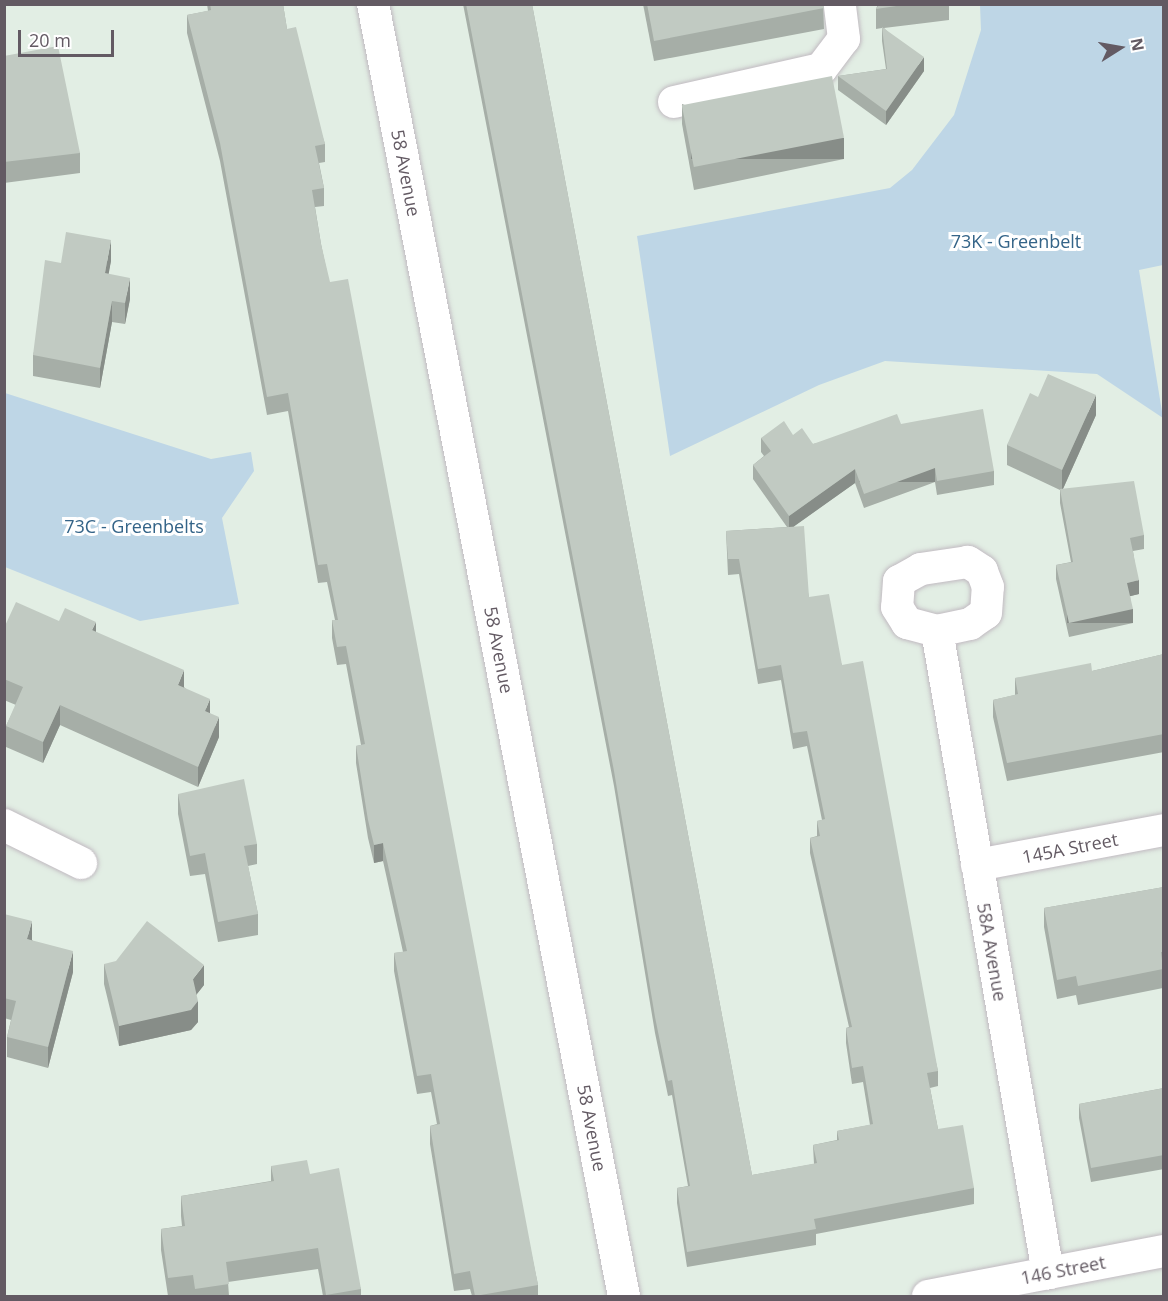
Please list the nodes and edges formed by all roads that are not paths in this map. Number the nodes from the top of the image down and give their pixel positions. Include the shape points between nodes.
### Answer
1 (373, 4) edge
2 (840, 4) edge
3 (674, 102) dead end
4 (938, 631) dead end
5 (4, 825) edge
6 (1164, 830) edge
7 (81, 863) dead end
8 (977, 865) junction
9 (1164, 1251) edge
10 (1048, 1273) junction
11 (624, 1296) edge
12 (928, 1296) edge

1 - 11 street, 58 Avenue
2 - 3 street via 844,39 821,69
4 - 8 street, 58A Avenue
5 - 7 street
6 - 8 street, 145A Street
8 - 10 street, 58A Avenue
9 - 10 street, 146 Street
10 - 12 street, 146 Street

